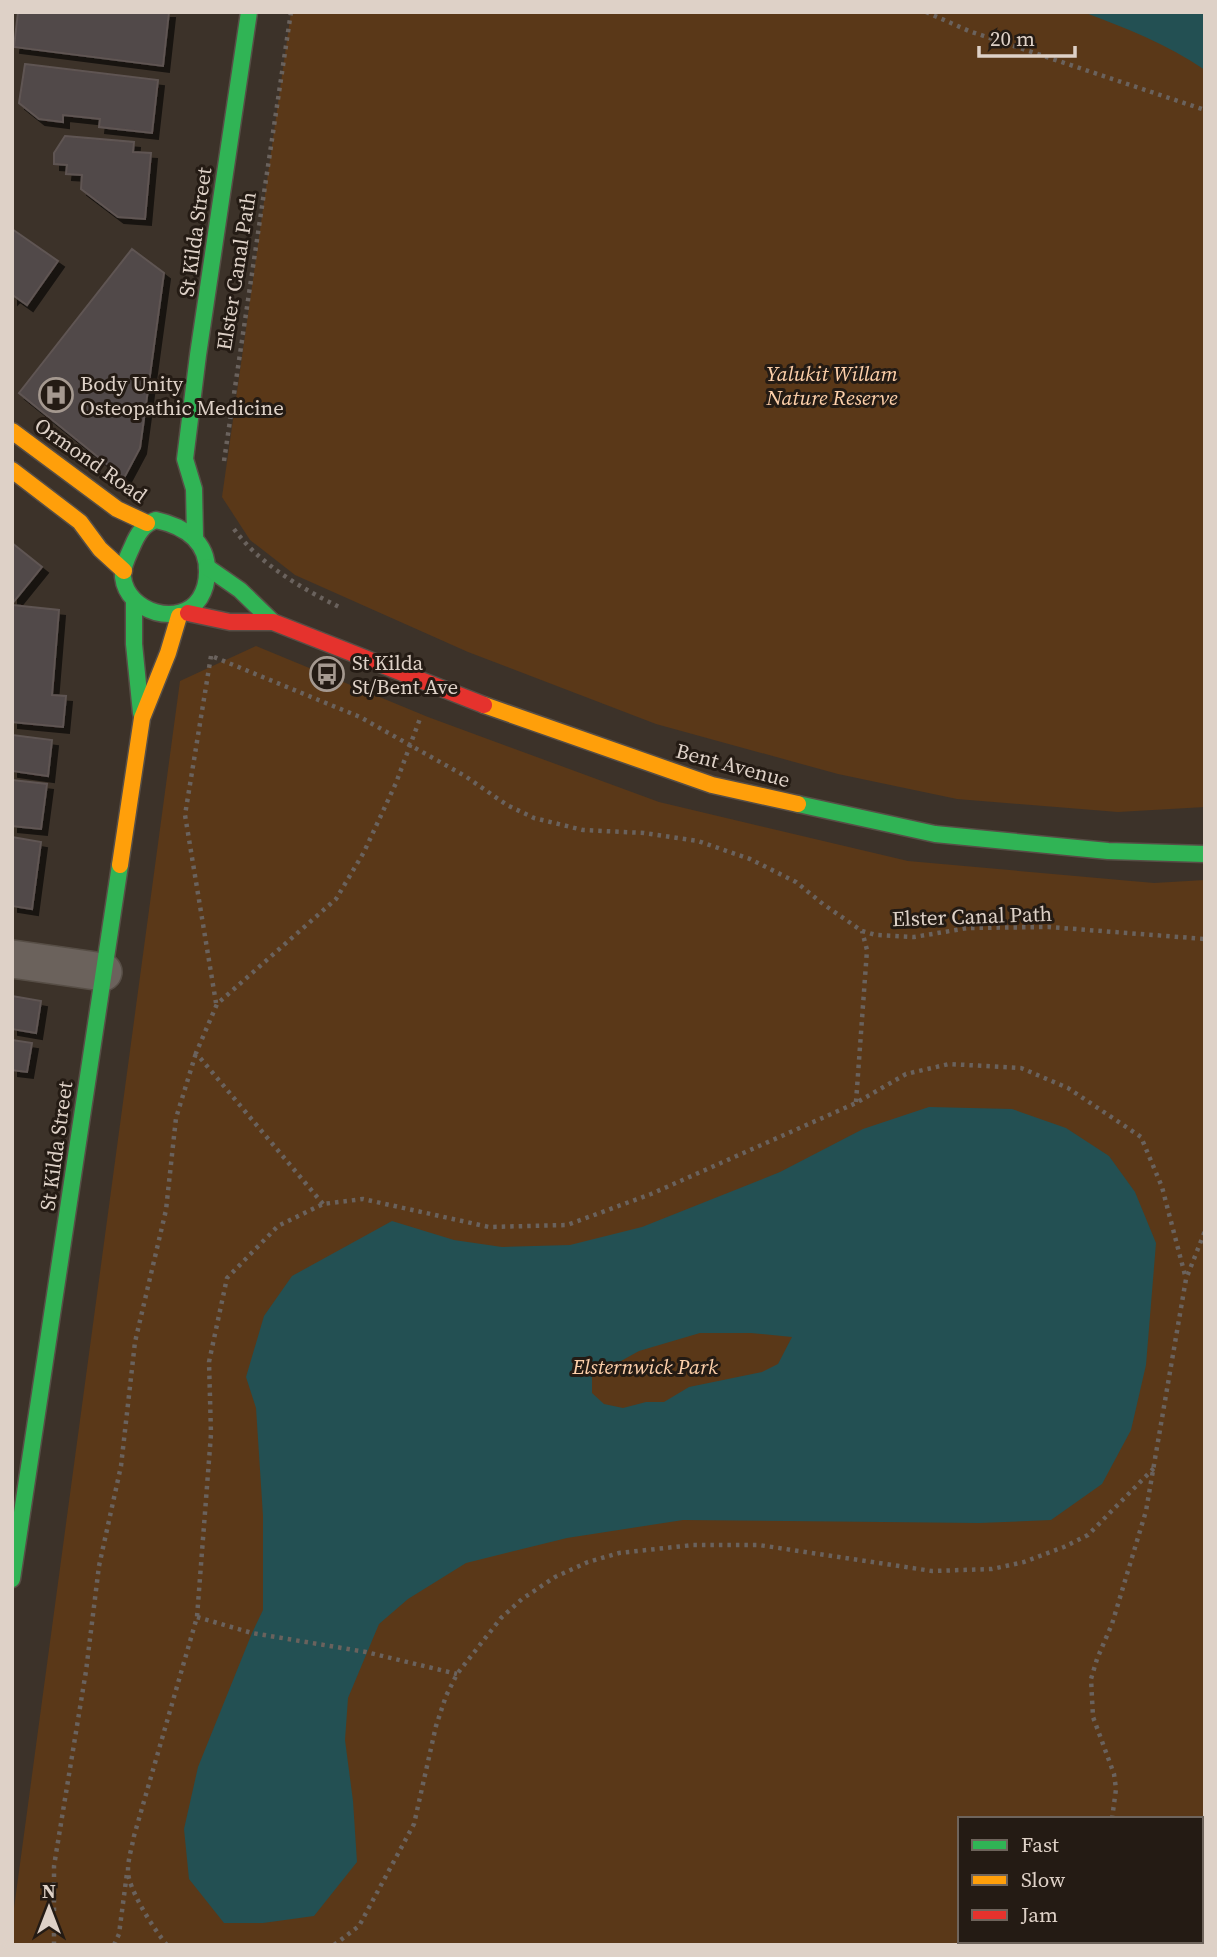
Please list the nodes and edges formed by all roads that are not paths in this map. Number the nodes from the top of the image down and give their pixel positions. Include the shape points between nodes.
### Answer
1 (249, 12) edge
2 (12, 431) edge
3 (186, 459) junction
4 (12, 470) edge
5 (175, 475) dead end
6 (154, 517) junction
7 (195, 536) junction
8 (207, 567) junction
9 (124, 571) junction
10 (134, 600) junction
11 (184, 614) junction
12 (273, 622) junction
13 (142, 718) junction
14 (1205, 853) edge
15 (12, 959) edge
16 (103, 972) junction
17 (12, 1579) edge

1 - 3 main road, St Kilda Street
2 - 6 main road, Ormond Road via 117,509
3 - 5 main road, St Kilda Street
3 - 7 main road, St Kilda Street via 194,489
4 - 9 main road via 80,522
6 - 7 main road
6 - 9 main road via 131,548
7 - 8 main road
8 - 11 main road via 204,591
8 - 12 main road, Bent Avenue
9 - 10 main road via 125,588
10 - 11 main road via 163,615
10 - 13 main road, St Kilda Street
11 - 12 main road, Bent Avenue via 230,622
11 - 13 main road, St Kilda Street
12 - 14 main road, Bent Avenue via 519,719 712,785 935,834 1108,851
13 - 16 main road, St Kilda Street
15 - 16 street
16 - 17 main road, St Kilda Street

